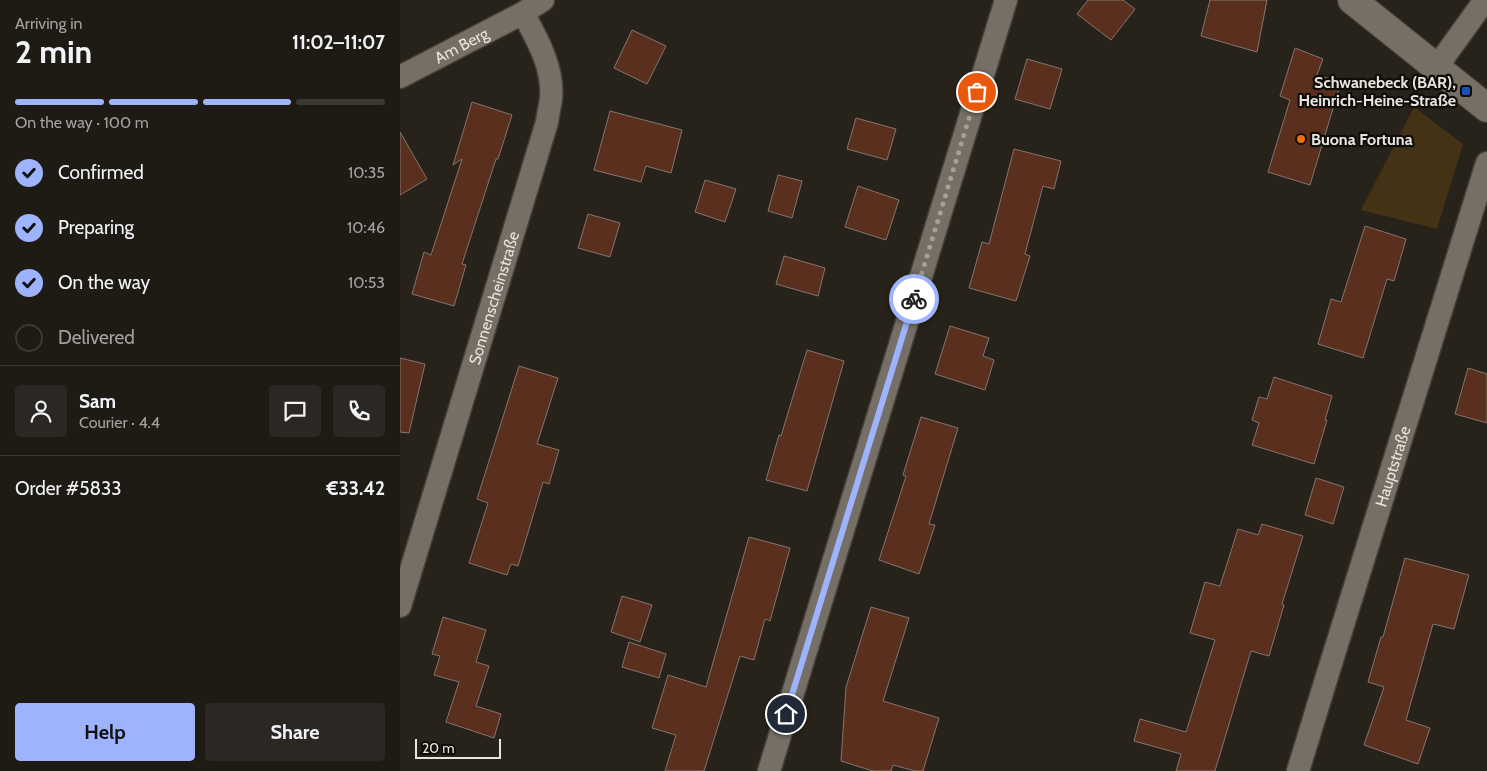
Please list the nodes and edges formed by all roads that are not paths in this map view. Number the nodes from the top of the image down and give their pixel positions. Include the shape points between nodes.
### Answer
1 (544, 0) edge
2 (1006, 0) edge
3 (1352, 0) edge
4 (1485, 0) edge
5 (523, 13) junction
6 (1436, 68) junction
7 (400, 77) edge
8 (1487, 108) edge
9 (1487, 163) edge
10 (400, 606) edge
11 (769, 771) edge
12 (1298, 771) edge

1 - 5 street
2 - 11 street
3 - 6 street
4 - 6 street
5 - 7 street, Am Berg
5 - 10 street, Sonnenscheinstraße via 542,47 551,81 547,122
6 - 8 street
9 - 12 street, Hauptstraße

